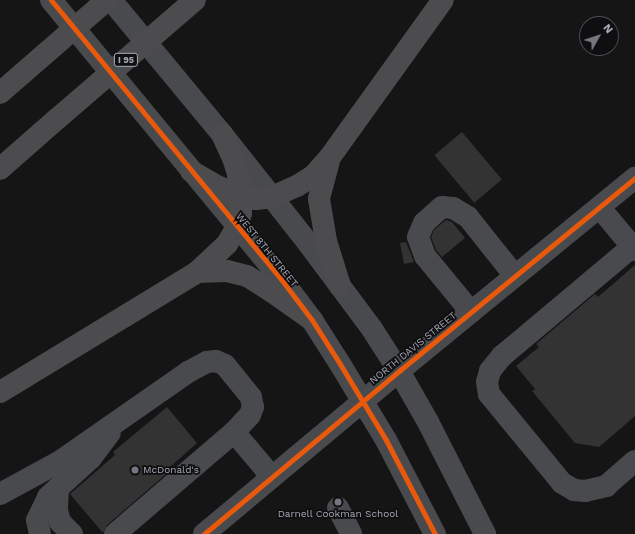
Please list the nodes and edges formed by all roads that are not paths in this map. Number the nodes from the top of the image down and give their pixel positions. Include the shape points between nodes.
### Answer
1 (51, 0) edge
2 (107, 0) edge
3 (111, 0) edge
4 (195, 0) edge
5 (443, 0) edge
6 (0, 93) edge
7 (222, 134) junction
8 (330, 157) junction
9 (0, 170) edge
10 (191, 171) junction
11 (635, 178) edge
12 (241, 196) junction
13 (272, 197) junction
14 (600, 208) junction
15 (237, 227) junction
16 (634, 249) edge
17 (198, 272) junction
18 (515, 276) junction
19 (340, 286) junction
20 (471, 312) junction
21 (312, 320) junction
22 (399, 371) junction
23 (0, 392) edge
24 (363, 401) junction
25 (121, 417) junction
26 (234, 432) junction
27 (635, 461) edge
28 (272, 477) junction
29 (58, 488) junction
30 (0, 494) edge
31 (338, 508) dead end
32 (40, 534) edge
33 (72, 534) edge
34 (114, 534) edge
35 (204, 534) edge
36 (351, 534) edge
37 (436, 534) edge
38 (485, 534) edge

1 - 10 street, WEST 8TH STREET
2 - 6 highway, bridge
3 - 7 street
4 - 9 highway, I 95, bridge
5 - 8 highway
7 - 12 highway via 234,158
7 - 13 street
8 - 13 highway via 313,176
8 - 19 highway via 319,199 326,241
10 - 12 highway
10 - 15 street, WEST 8TH STREET
11 - 14 street, NORTH DAVIS STREET
12 - 13 highway via 256,199
12 - 15 highway via 241,213
13 - 19 street
14 - 16 street
14 - 18 street, NORTH DAVIS STREET
15 - 17 highway via 228,244
15 - 21 street, WEST 8TH STREET
16 - 27 street via 502,356 490,370 487,382 489,394 562,483 574,490 585,491 606,486
17 - 21 highway via 227,270 247,276
17 - 23 highway
18 - 20 street, NORTH DAVIS STREET
18 - 20 street via 468,217 454,208 442,207 424,223 418,237 425,256
19 - 22 street
20 - 22 street, NORTH DAVIS STREET
21 - 24 street, WEST 8TH STREET
22 - 24 street, NORTH DAVIS STREET
22 - 38 street
24 - 28 street, NORTH DAVIS STREET
24 - 37 street, WEST 8TH STREET
25 - 26 street via 188,372 207,362 216,361 226,365 251,397 253,407 250,415
25 - 29 street via 91,458
25 - 30 street via 59,462
26 - 28 street
26 - 34 street
28 - 35 street, NORTH DAVIS STREET
29 - 32 street via 48,497 37,520
29 - 33 street via 57,510 60,522
31 - 36 street

